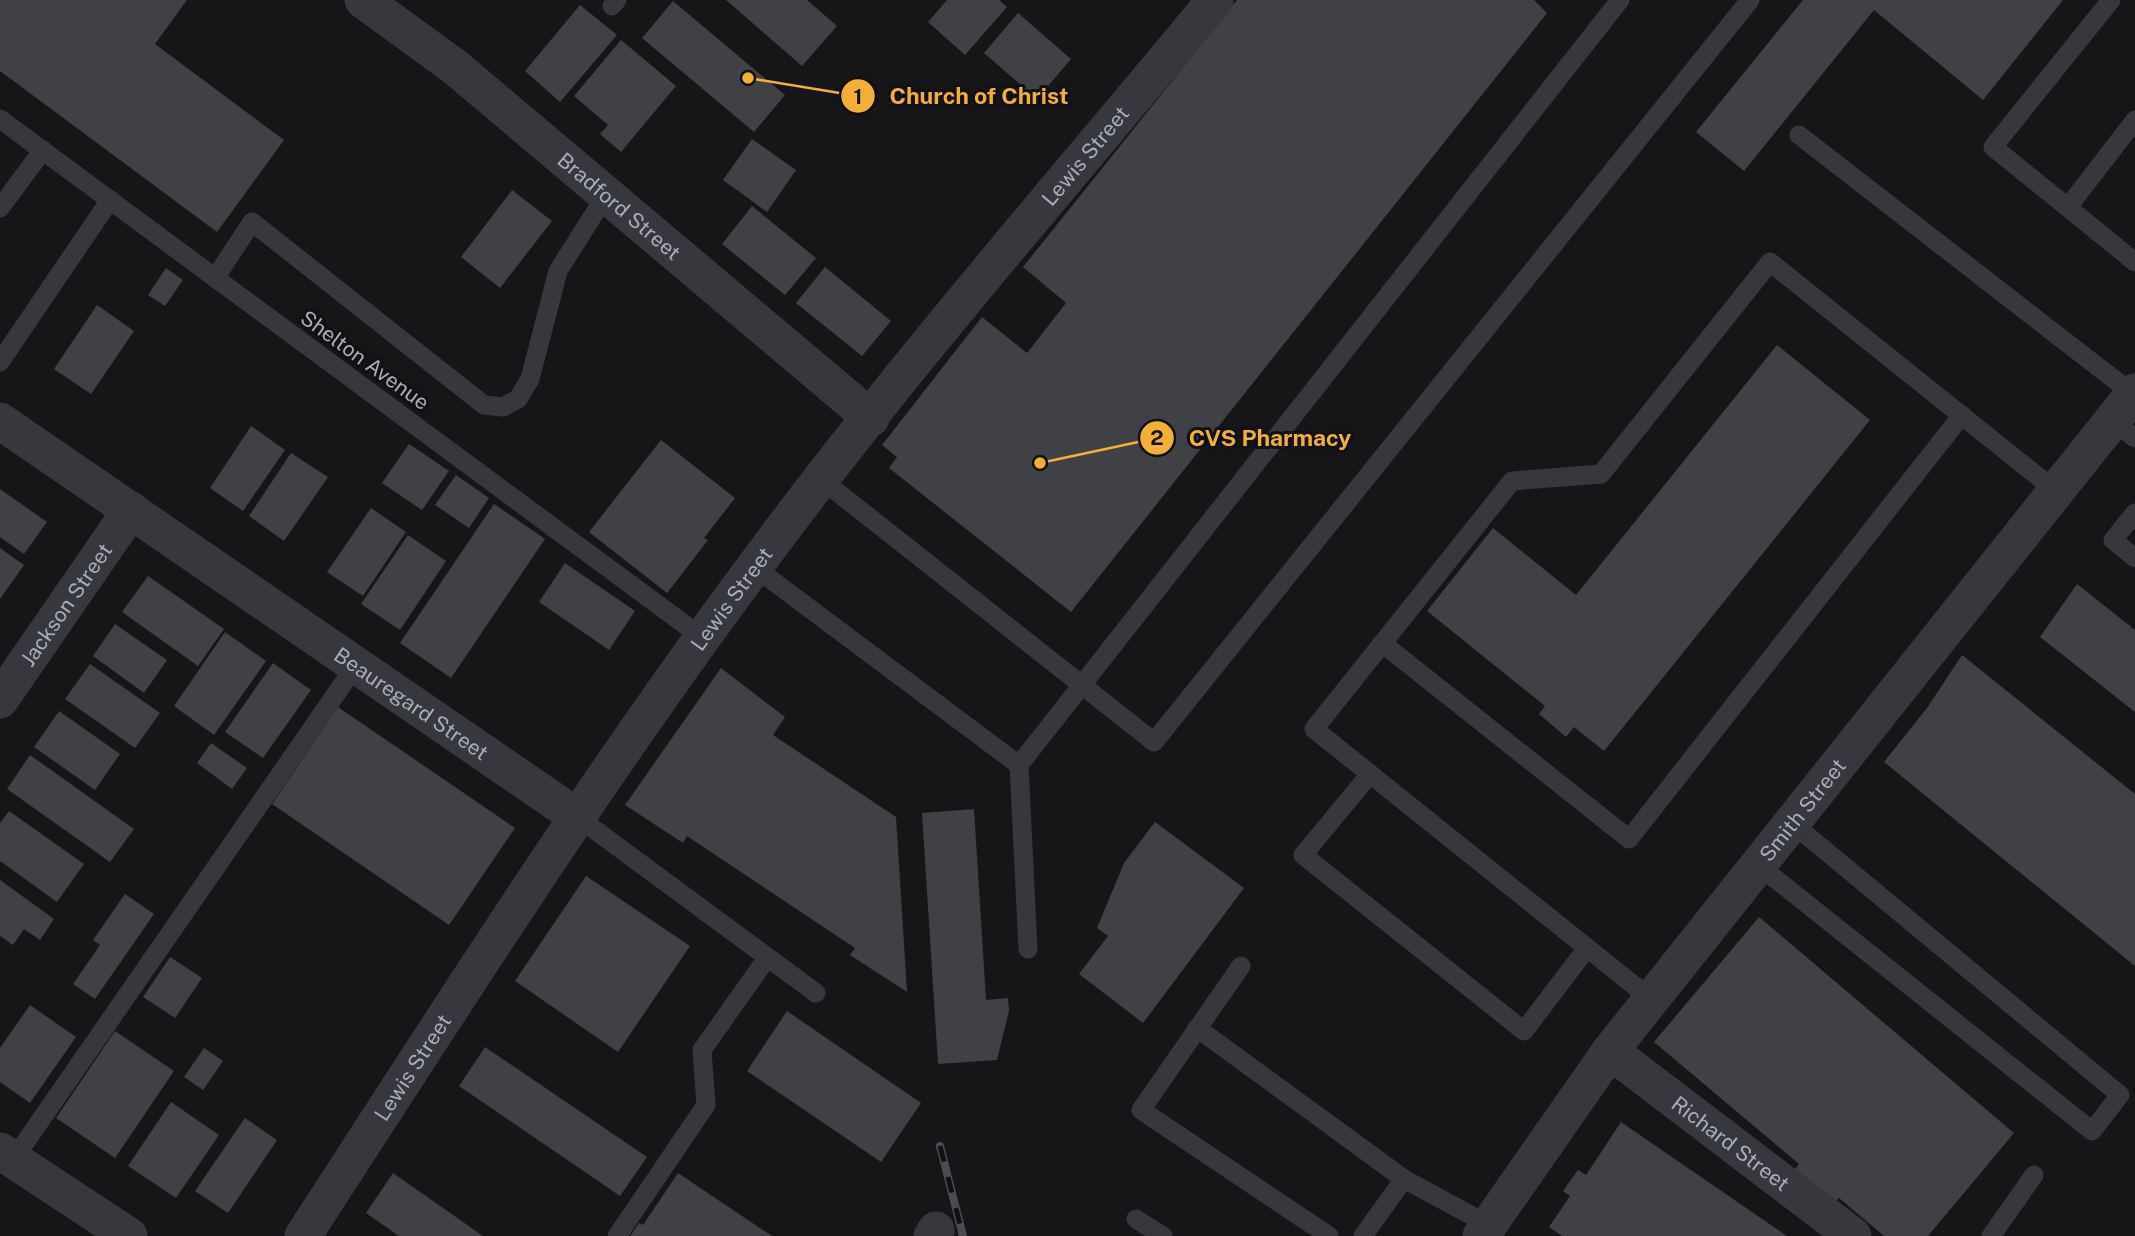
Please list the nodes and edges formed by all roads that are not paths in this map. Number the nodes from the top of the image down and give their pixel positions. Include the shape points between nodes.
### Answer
1 (363, 0) edge
2 (1215, 0) edge
3 (1620, 0) edge
4 (1750, 0) edge
5 (2111, 0) edge
6 (0, 119) edge
7 (2135, 120) edge
8 (1800, 135) dead end
9 (43, 150) junction
10 (606, 195) junction
11 (110, 200) junction
12 (2068, 207) junction
13 (0, 208) edge
14 (2135, 262) edge
15 (215, 278) junction
16 (0, 362) edge
17 (2129, 411) edge
18 (1962, 415) junction
19 (871, 418) junction
20 (0, 421) edge
21 (822, 480) junction
22 (2056, 491) junction
23 (131, 510) junction
24 (2135, 513) edge
25 (2135, 558) edge
26 (754, 567) junction
27 (703, 638) junction
28 (1382, 643) junction
29 (355, 665) junction
30 (1082, 685) junction
31 (0, 700) edge
32 (1019, 765) junction
33 (1370, 774) junction
34 (576, 816) junction
35 (1792, 823) junction
36 (1758, 864) junction
37 (1587, 948) junction
38 (1028, 949) dead end
39 (766, 958) junction
40 (1241, 966) dead end
41 (816, 993) dead end
42 (1651, 999) junction
43 (1197, 1028) junction
44 (1610, 1051) junction
45 (7, 1156) edge
46 (2034, 1175) dead end
47 (1404, 1179) junction
48 (1136, 1219) dead end
49 (1485, 1230) edge
50 (129, 1236) edge
51 (303, 1236) edge
52 (617, 1236) edge
53 (1163, 1236) edge
54 (1329, 1236) edge
55 (1363, 1236) edge
56 (1853, 1236) edge
57 (1991, 1236) edge

1 - 10 street, Bradford Street via 455,67
2 - 19 street, Lewis Street
3 - 30 lane
4 - 30 lane via 1154,742
5 - 12 lane via 1993,147
6 - 9 lane, Shelton Avenue
7 - 12 lane
8 - 17 lane
9 - 11 lane, Shelton Avenue
9 - 13 lane
10 - 15 lane via 558,271 530,379 518,399 503,407 484,405 252,222
10 - 19 street, Bradford Street
11 - 15 lane, Shelton Avenue
11 - 16 lane
12 - 14 lane
15 - 27 lane, Shelton Avenue
17 - 22 street, Smith Street
18 - 22 lane
18 - 28 lane via 1770,262 1601,474 1512,481
18 - 28 lane via 1629,839
19 - 21 street, Lewis Street
20 - 23 street, Beauregard Street
21 - 26 street, Lewis Street
21 - 30 lane
22 - 35 street, Smith Street
23 - 29 street, Beauregard Street
23 - 31 street, Jackson Street
24 - 25 lane via 2113,540
26 - 27 street, Lewis Street
26 - 32 lane
27 - 34 street, Lewis Street
28 - 33 lane via 1314,729
29 - 34 street, Beauregard Street
29 - 45 lane
30 - 32 lane
32 - 38 lane
33 - 37 lane
33 - 37 lane via 1303,855 1524,1031
34 - 39 lane, Beauregard Street
34 - 51 street, Lewis Street
35 - 36 street, Smith Street
35 - 36 lane via 2120,1095 2092,1131
36 - 42 street, Smith Street
37 - 42 lane
39 - 41 lane, Beauregard Street
39 - 52 lane via 702,1050 706,1105
40 - 43 lane
42 - 44 street, Smith Street
43 - 47 lane
43 - 54 lane via 1141,1110
44 - 49 street, Smith Street
44 - 56 street, Richard Street
45 - 50 street
46 - 57 lane
47 - 49 lane
47 - 55 lane
48 - 53 lane

